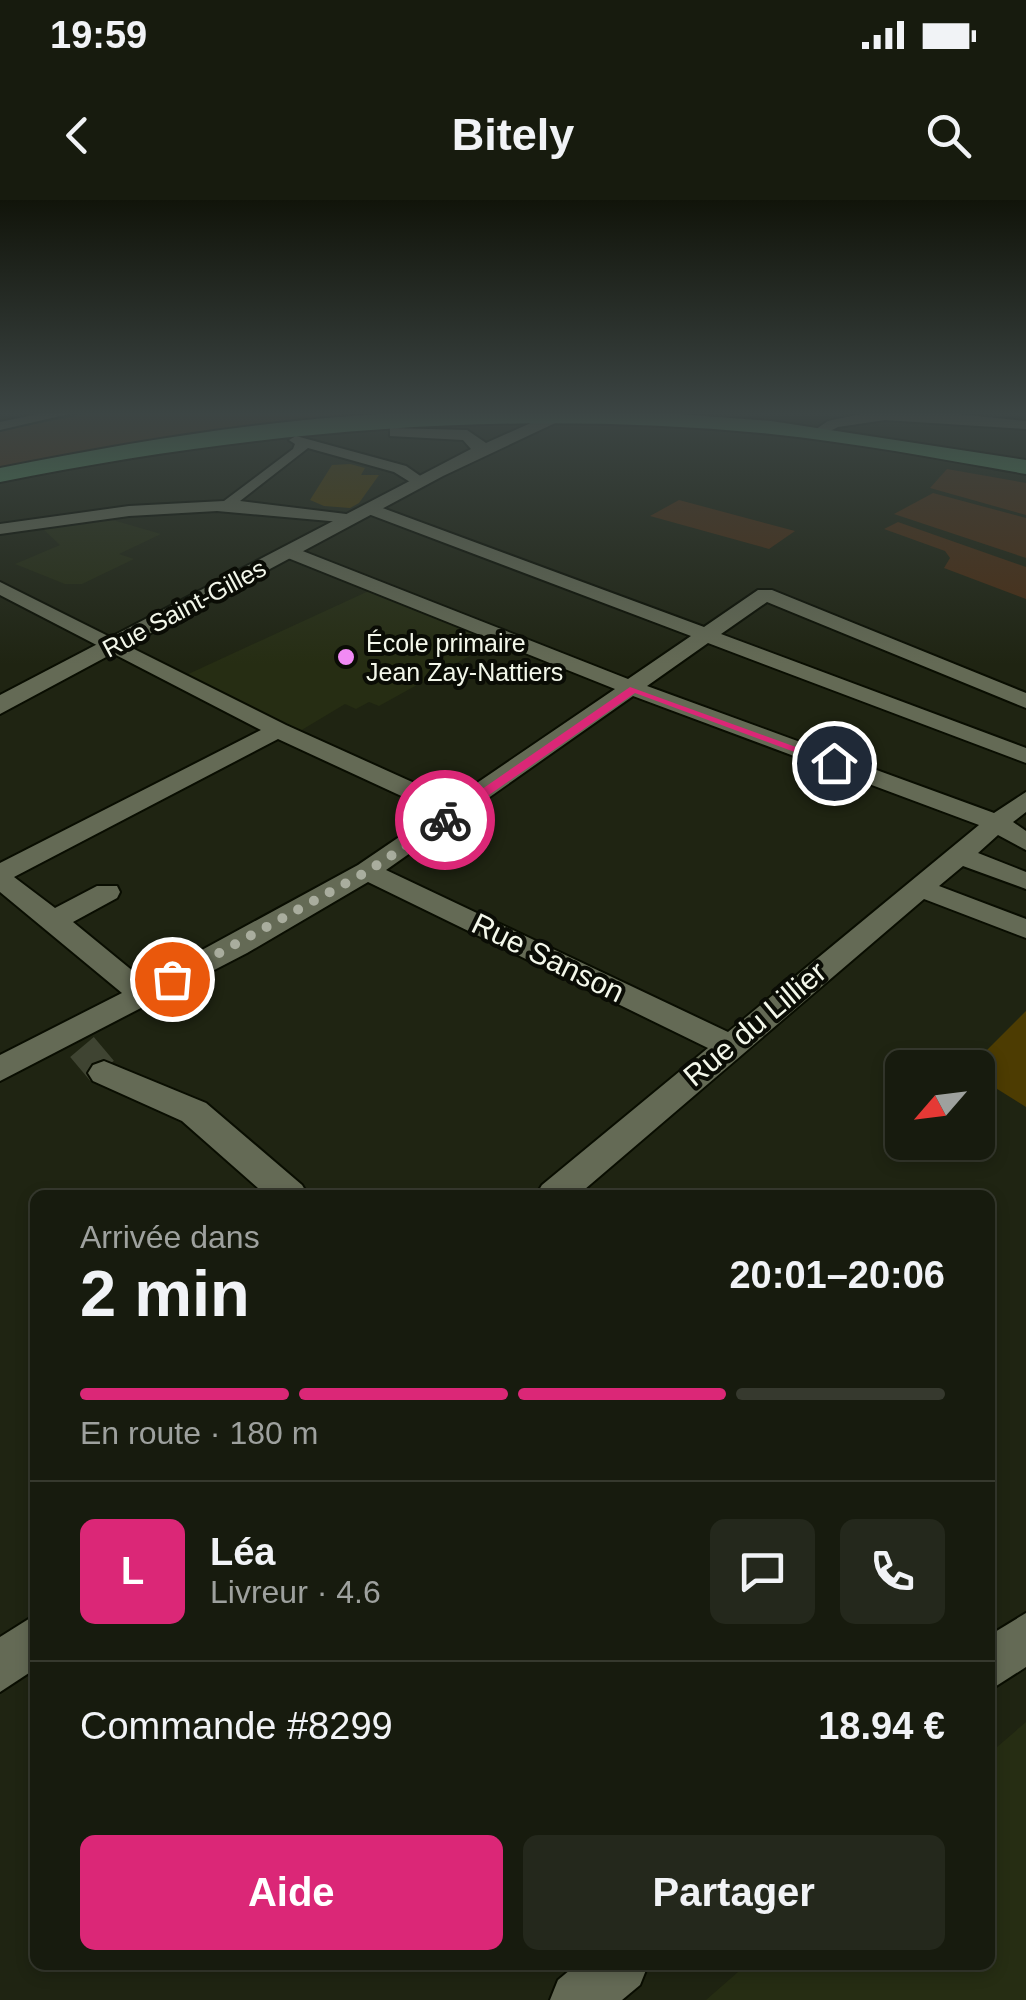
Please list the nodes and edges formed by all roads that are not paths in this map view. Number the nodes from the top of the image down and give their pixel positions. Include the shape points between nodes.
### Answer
1 (236, 496) edge
2 (393, 496) edge
3 (231, 506) junction
4 (370, 508) junction
5 (346, 520) junction
6 (0, 529) edge
7 (290, 552) junction
8 (0, 588) edge
9 (710, 634) junction
10 (112, 647) junction
11 (634, 689) junction
12 (1026, 702) edge
13 (0, 706) edge
14 (278, 730) junction
15 (1026, 756) edge
16 (1026, 799) edge
17 (457, 812) junction
18 (997, 823) junction
19 (1026, 842) edge
20 (957, 854) junction
21 (368, 871) junction
22 (0, 876) edge
23 (1026, 882) edge
24 (917, 887) junction
25 (108, 892) dead end
26 (56, 919) junction
27 (1026, 930) edge
28 (140, 996) junction
29 (729, 1046) junction
30 (0, 1069) edge
31 (104, 1073) tunnel mouth
32 (284, 1190) edge
33 (560, 1190) edge
34 (1026, 1636) edge
35 (30, 1642) edge
36 (995, 1662) edge
37 (0, 1668) edge
38 (614, 1970) edge
39 (578, 2000) edge

1 - 3 street
2 - 4 street, Rue Saint-Gilles
3 - 5 street
3 - 6 street
4 - 5 street, Rue Saint-Gilles
4 - 9 street
5 - 7 street, Rue Saint-Gilles
7 - 10 street, Rue Saint-Gilles
7 - 11 street
8 - 10 street
9 - 11 street
9 - 12 street via 765,594
9 - 15 street
10 - 13 street, Rue Saint-Gilles
10 - 14 street
11 - 17 street
11 - 18 street
14 - 17 street
14 - 22 street
16 - 18 street, Rue du Lillier
17 - 21 street
18 - 19 street
18 - 20 street, Rue du Lillier
20 - 23 street
20 - 24 street, Rue du Lillier
21 - 28 street
21 - 29 street, Rue Sanson
22 - 26 street
24 - 27 street
24 - 29 street, Rue du Lillier
25 - 26 street
26 - 28 street
28 - 30 street via 75,1040
29 - 33 street, Rue du Lillier
31 - 32 street via 194,1112
34 - 36 street
35 - 37 street
38 - 39 street

